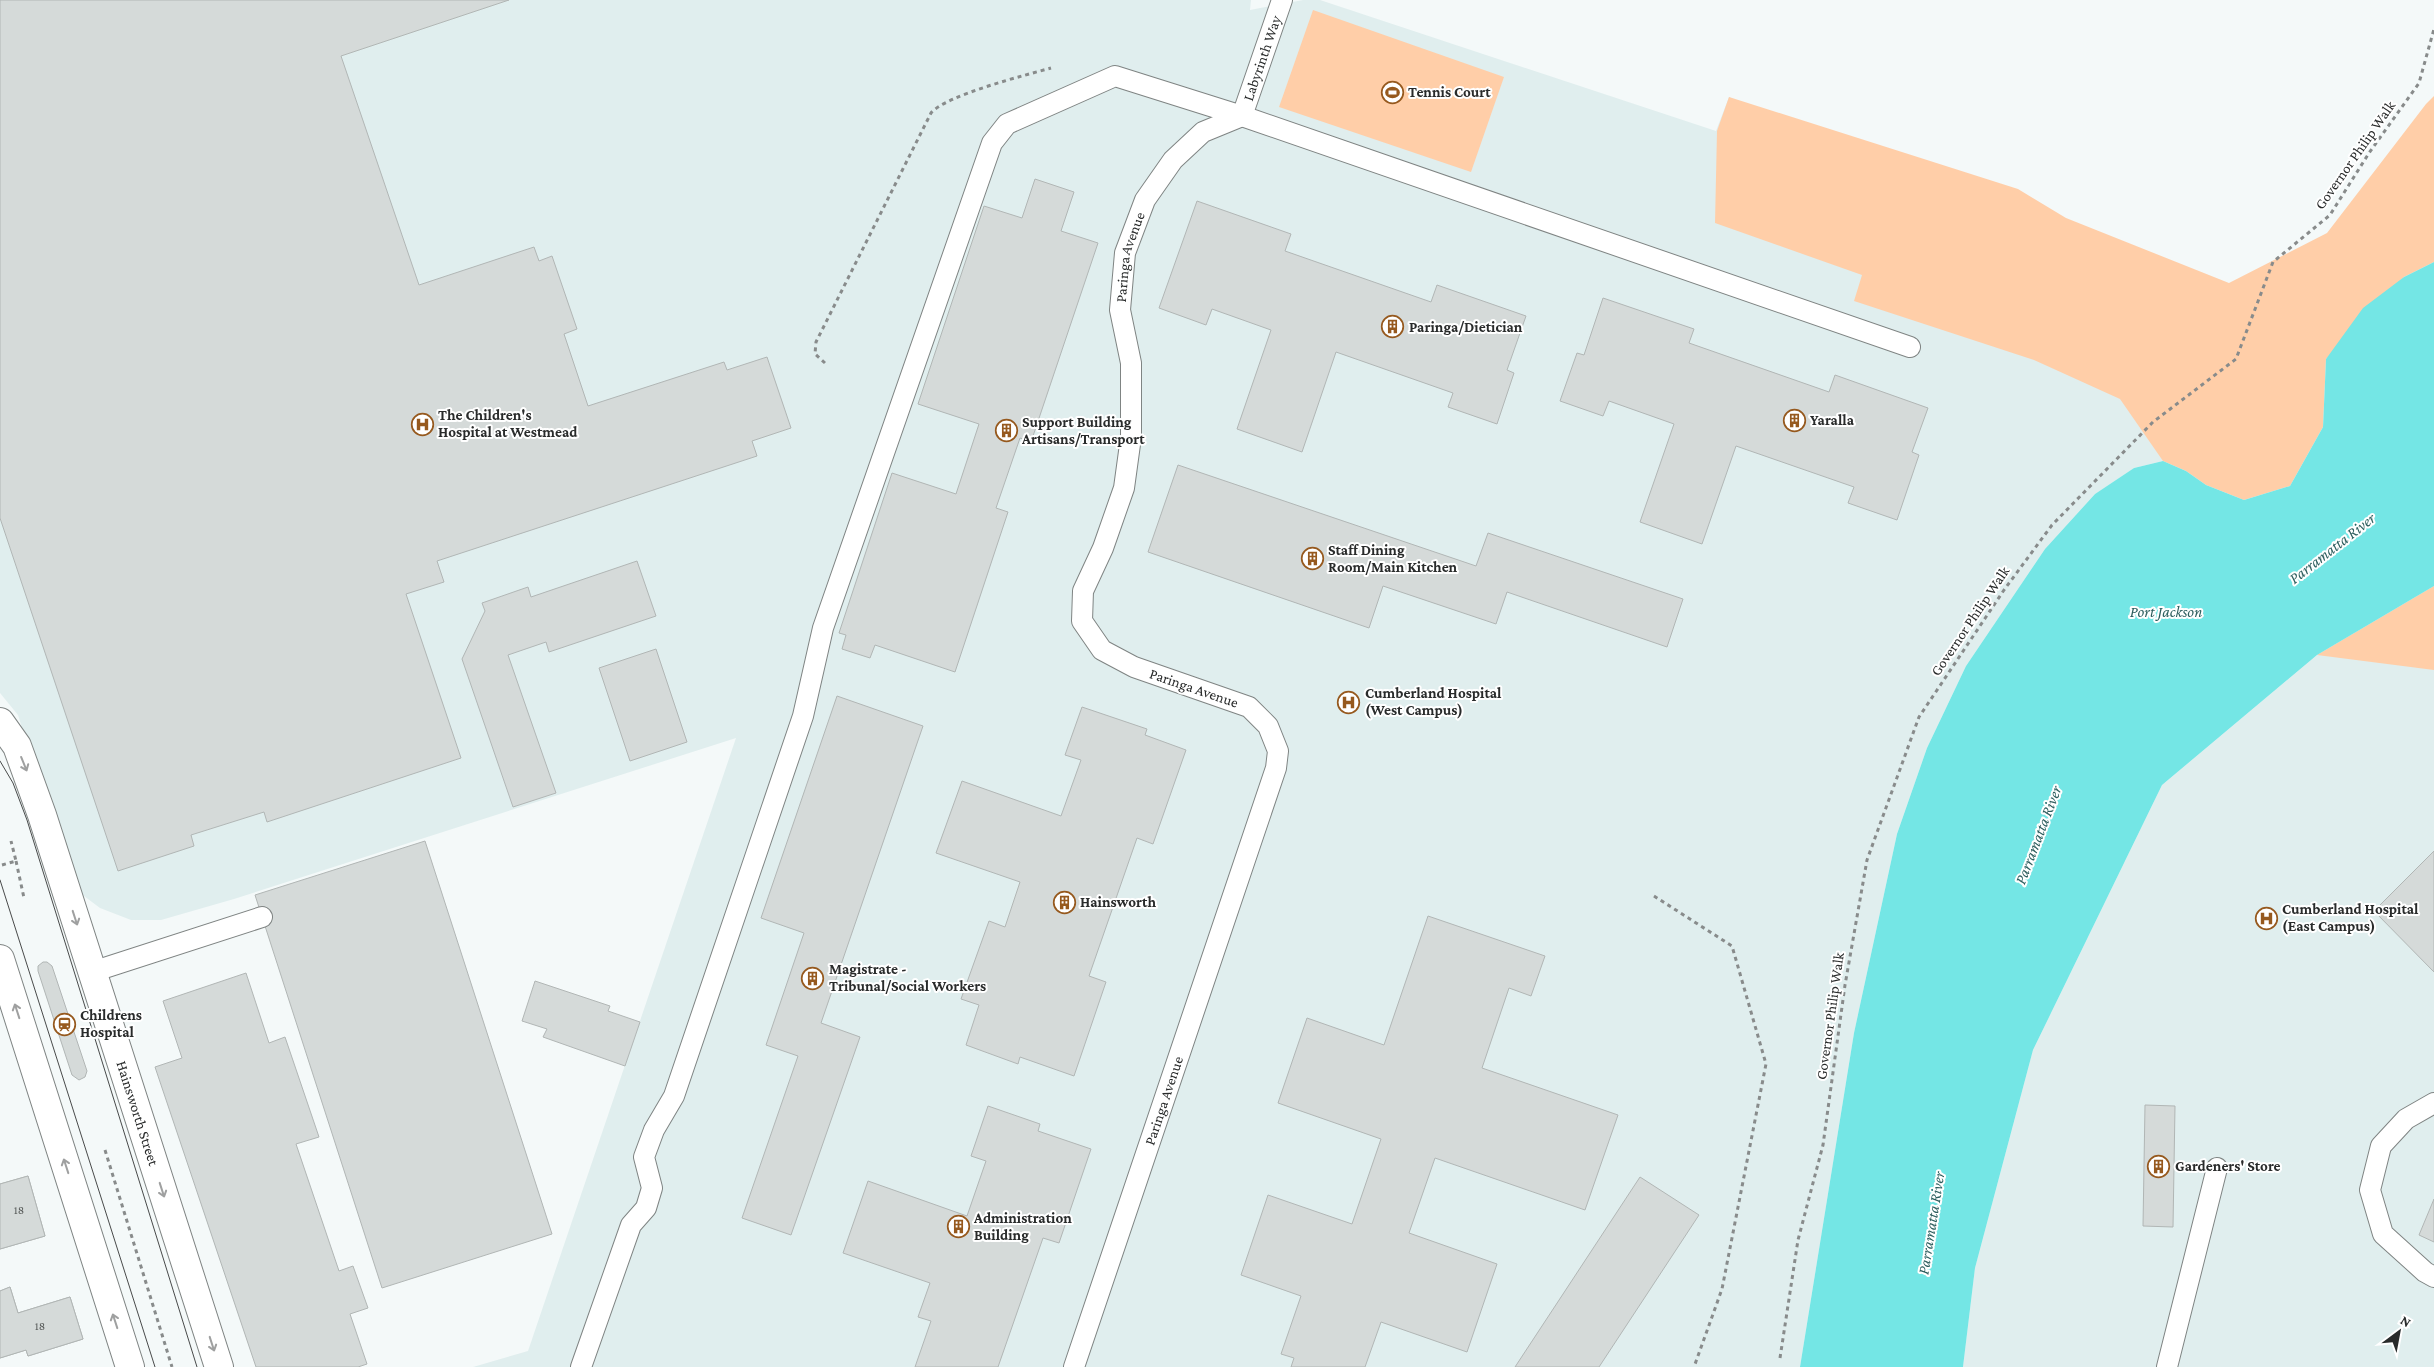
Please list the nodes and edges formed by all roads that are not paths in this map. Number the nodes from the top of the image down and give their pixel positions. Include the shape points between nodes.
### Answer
1 (1282, 0) edge
2 (1242, 116) junction
3 (1910, 347) dead end
4 (0, 722) edge
5 (262, 917) dead end
6 (0, 959) edge
7 (92, 972) junction
8 (2434, 1104) edge
9 (2217, 1168) dead end
10 (2434, 1277) edge
11 (130, 1367) edge
12 (219, 1367) edge
13 (581, 1367) edge
14 (1074, 1367) edge
15 (2168, 1367) edge

1 - 2 lane, Labyrinth Way
2 - 3 lane
2 - 13 lane via 1115,76 1008,124 992,143 822,628 803,716 677,1087 644,1157 652,1188 646,1208 631,1224
2 - 14 lane, Paringa Avenue via 1202,132 1173,160 1145,200 1125,253 1120,310 1131,363 1131,437 1124,488 1103,548 1083,591 1082,622 1102,650 1134,667 1249,707 1268,726 1278,751 1276,768
4 -> 7 street, Hainsworth Street via 17,746 30,780
5 - 7 lane
11 -> 6 street
7 -> 12 street, Hainsworth Street
8 - 10 lane via 2406,1119 2381,1146 2370,1190 2383,1234
9 - 15 lane

